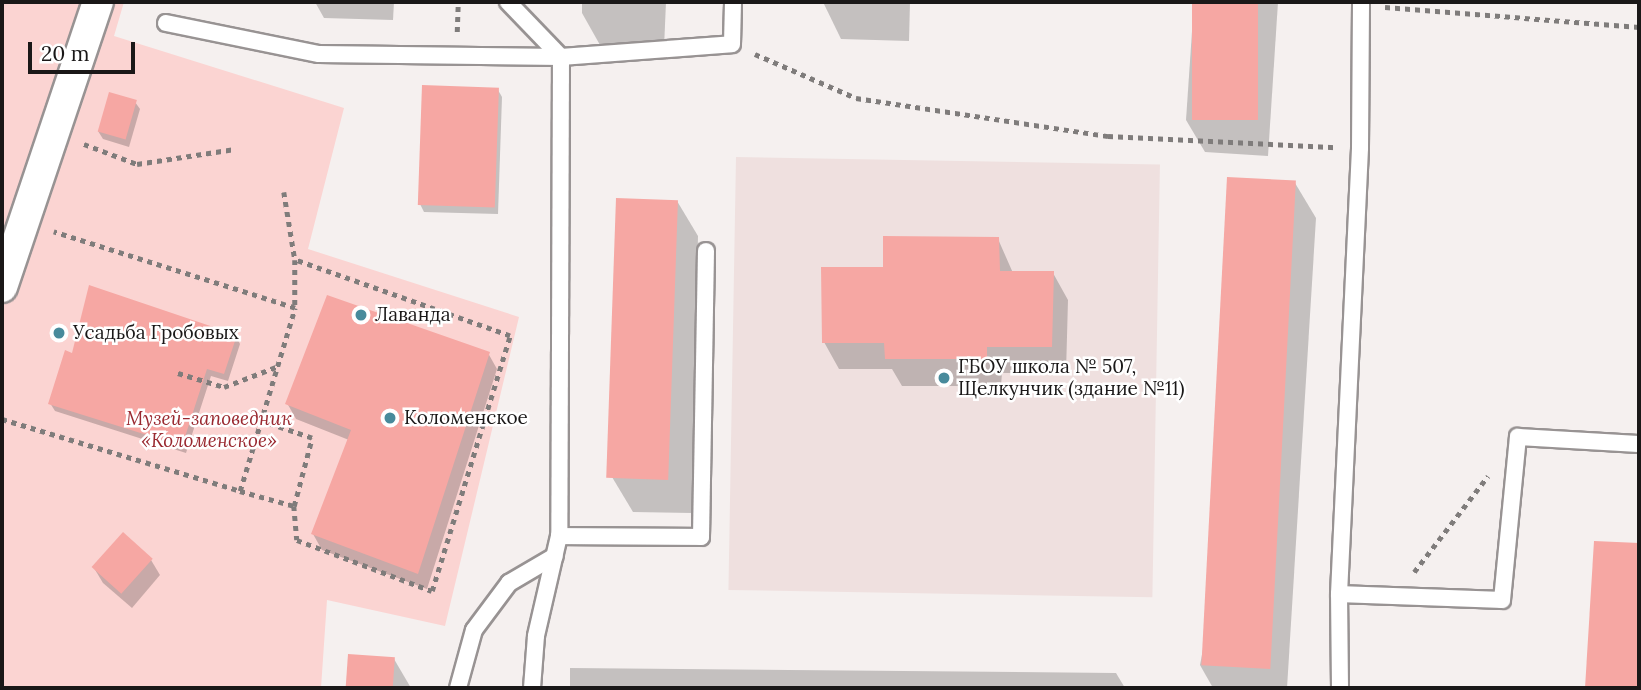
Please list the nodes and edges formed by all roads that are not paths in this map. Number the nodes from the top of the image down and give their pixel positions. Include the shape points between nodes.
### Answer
1 (98, 2) edge
2 (508, 2) edge
3 (733, 2) edge
4 (1361, 3) edge
5 (166, 23) dead end
6 (561, 57) junction
7 (13, 239) edge
8 (706, 251) dead end
9 (2, 287) edge
10 (1639, 444) edge
11 (559, 536) junction
12 (555, 556) junction
13 (1339, 594) junction
14 (458, 688) edge
15 (532, 688) edge
16 (1340, 688) edge

1 - 7 street
2 - 6 lane
3 - 6 lane via 732,44
4 - 13 lane via 1360,148
5 - 6 lane via 320,54
6 - 11 lane
7 - 9 street
8 - 11 lane via 701,537
10 - 13 lane via 1518,437 1502,600
11 - 12 lane
12 - 14 lane via 509,583 474,630
12 - 15 lane via 536,636
13 - 16 lane

